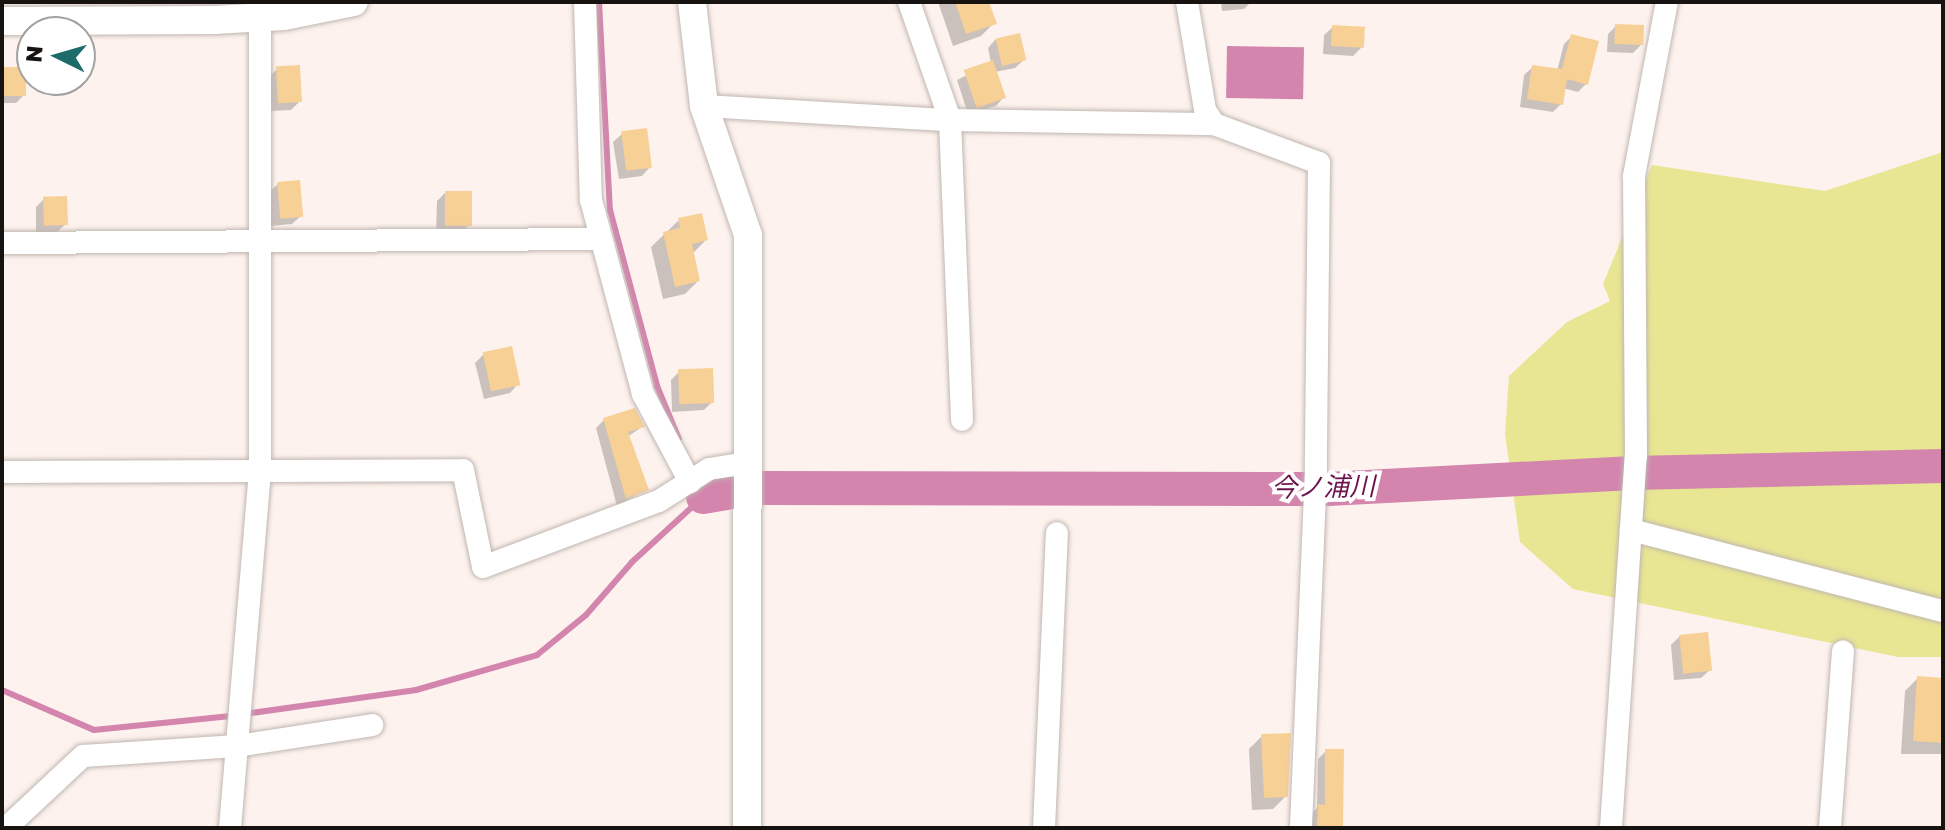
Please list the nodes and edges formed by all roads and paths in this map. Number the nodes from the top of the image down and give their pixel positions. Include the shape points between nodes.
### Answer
1 (354, 2) edge
2 (585, 2) edge
3 (692, 2) edge
4 (909, 2) edge
5 (1187, 2) edge
6 (1667, 2) edge
7 (260, 10) edge
8 (2, 21) edge
9 (704, 106) junction
10 (950, 120) junction
11 (1214, 124) junction
12 (599, 239) junction
13 (261, 241) junction
14 (2, 243) edge
15 (962, 420) dead end
16 (745, 463) junction
17 (260, 471) junction
18 (2, 472) edge
19 (690, 482) junction
20 (1631, 530) junction
21 (1057, 533) dead end
22 (1943, 611) edge
23 (1843, 651) dead end
24 (372, 725) dead end
25 (237, 746) junction
26 (6, 828) edge
27 (230, 828) edge
28 (747, 828) edge
29 (1044, 828) edge
30 (1301, 828) edge
31 (1611, 828) edge
32 (1830, 828) edge

1 - 7 street
2 - 12 street via 591,200
3 - 9 street
4 - 10 street
5 - 11 street via 1205,110
6 - 20 street via 1634,176 1636,456
7 - 8 street
7 - 13 street
9 - 10 street
9 - 16 street via 748,235
10 - 11 street
10 - 15 street
11 - 30 street via 1319,163 1316,469
12 - 13 street
12 - 19 street via 643,394
13 - 14 street
13 - 17 street
16 - 19 street via 709,469
16 - 28 street
17 - 18 street
17 - 19 street via 463,470 483,567 659,501
17 - 25 street
20 - 22 street
20 - 31 street
21 - 29 street
23 - 32 street
24 - 25 street
25 - 26 street via 83,756
25 - 27 street

